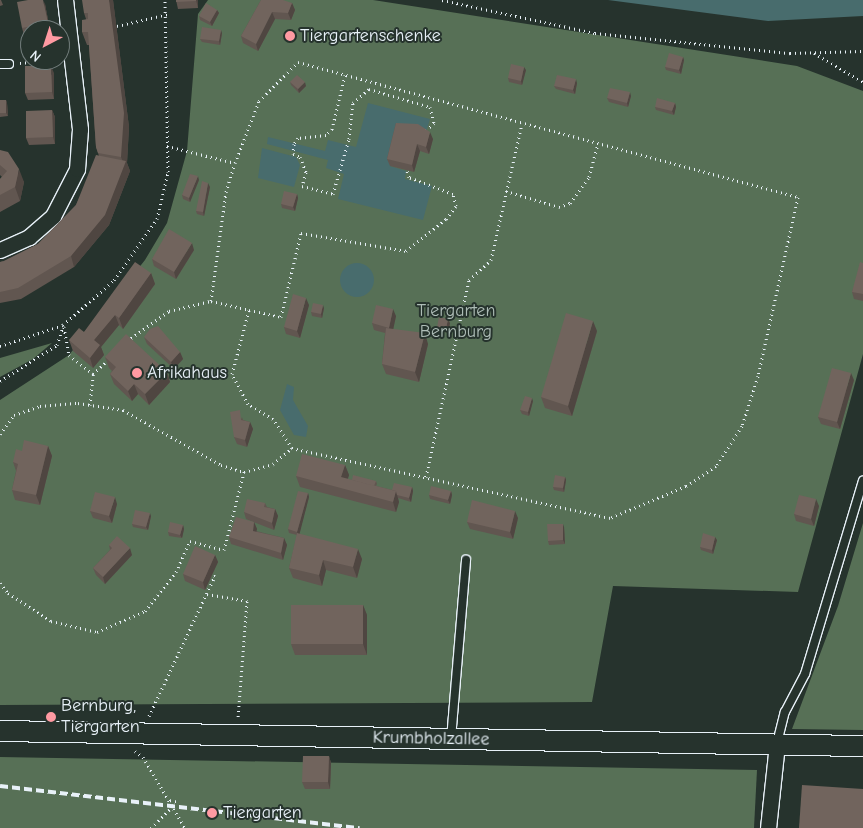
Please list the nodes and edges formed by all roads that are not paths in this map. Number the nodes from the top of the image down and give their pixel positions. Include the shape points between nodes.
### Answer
1 (65, 0) edge
2 (0, 64) edge
3 (9, 64) dead end
4 (0, 250) edge
5 (863, 481) edge
6 (466, 560) dead end
7 (0, 731) edge
8 (451, 739) junction
9 (777, 744) junction
10 (863, 746) edge
11 (768, 828) edge

1 - 4 street via 80,129 77,169 53,216 29,237
2 - 3 lane
5 - 9 lane via 808,665 785,712
6 - 8 lane
7 - 8 street, Krumbholzallee
8 - 9 street, Krumbholzallee
9 - 10 street, Krumbholzallee
9 - 11 street

